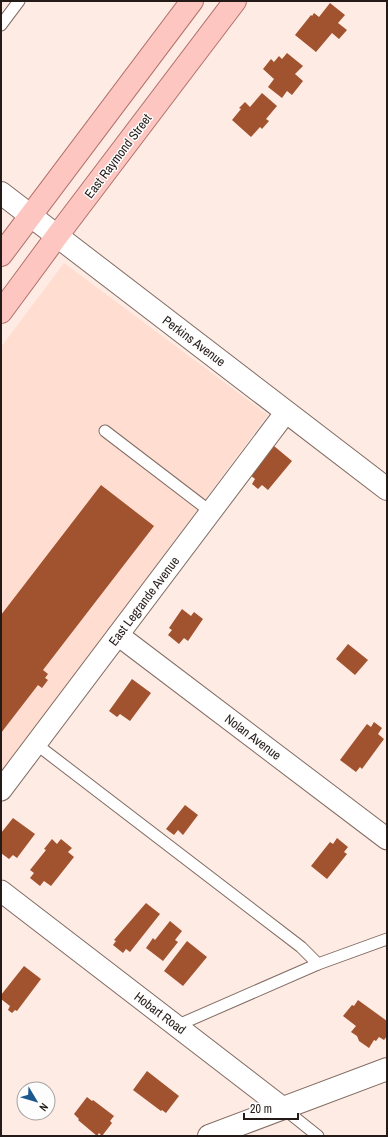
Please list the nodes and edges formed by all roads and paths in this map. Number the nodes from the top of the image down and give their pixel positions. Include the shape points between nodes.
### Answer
1 (19, 1) edge
2 (192, 1) edge
3 (235, 1) edge
4 (1, 24) edge
5 (1, 193) edge
6 (30, 216) junction
7 (57, 236) junction
8 (1, 255) edge
9 (1, 312) edge
10 (286, 412) junction
11 (105, 431) dead end
12 (387, 489) edge
13 (211, 512) junction
14 (118, 635) junction
15 (36, 744) junction
16 (1, 790) edge
17 (387, 839) edge
18 (1, 891) edge
19 (387, 939) edge
20 (318, 964) junction
21 (176, 1026) junction
22 (387, 1069) edge
23 (283, 1108) junction
24 (209, 1136) edge
25 (318, 1136) edge

1 - 4 lane
2 - 6 main road
3 - 7 main road, East Raymond Street
5 - 6 street, Perkins Avenue
6 - 7 street, Perkins Avenue
6 - 8 main road
7 - 9 main road, East Raymond Street
7 - 10 street, Perkins Avenue
10 - 12 street, Perkins Avenue
10 - 13 street, East Legrande Avenue
11 - 13 lane
13 - 14 street, East Legrande Avenue
14 - 15 street, East Legrande Avenue
14 - 17 street, Nolan Avenue
15 - 16 street, East Legrande Avenue
15 - 20 lane via 300,947
18 - 21 street, Hobart Road
19 - 20 lane
20 - 21 lane
21 - 23 street, Hobart Road
22 - 23 street
23 - 24 street
23 - 25 lane, Hobart Road

